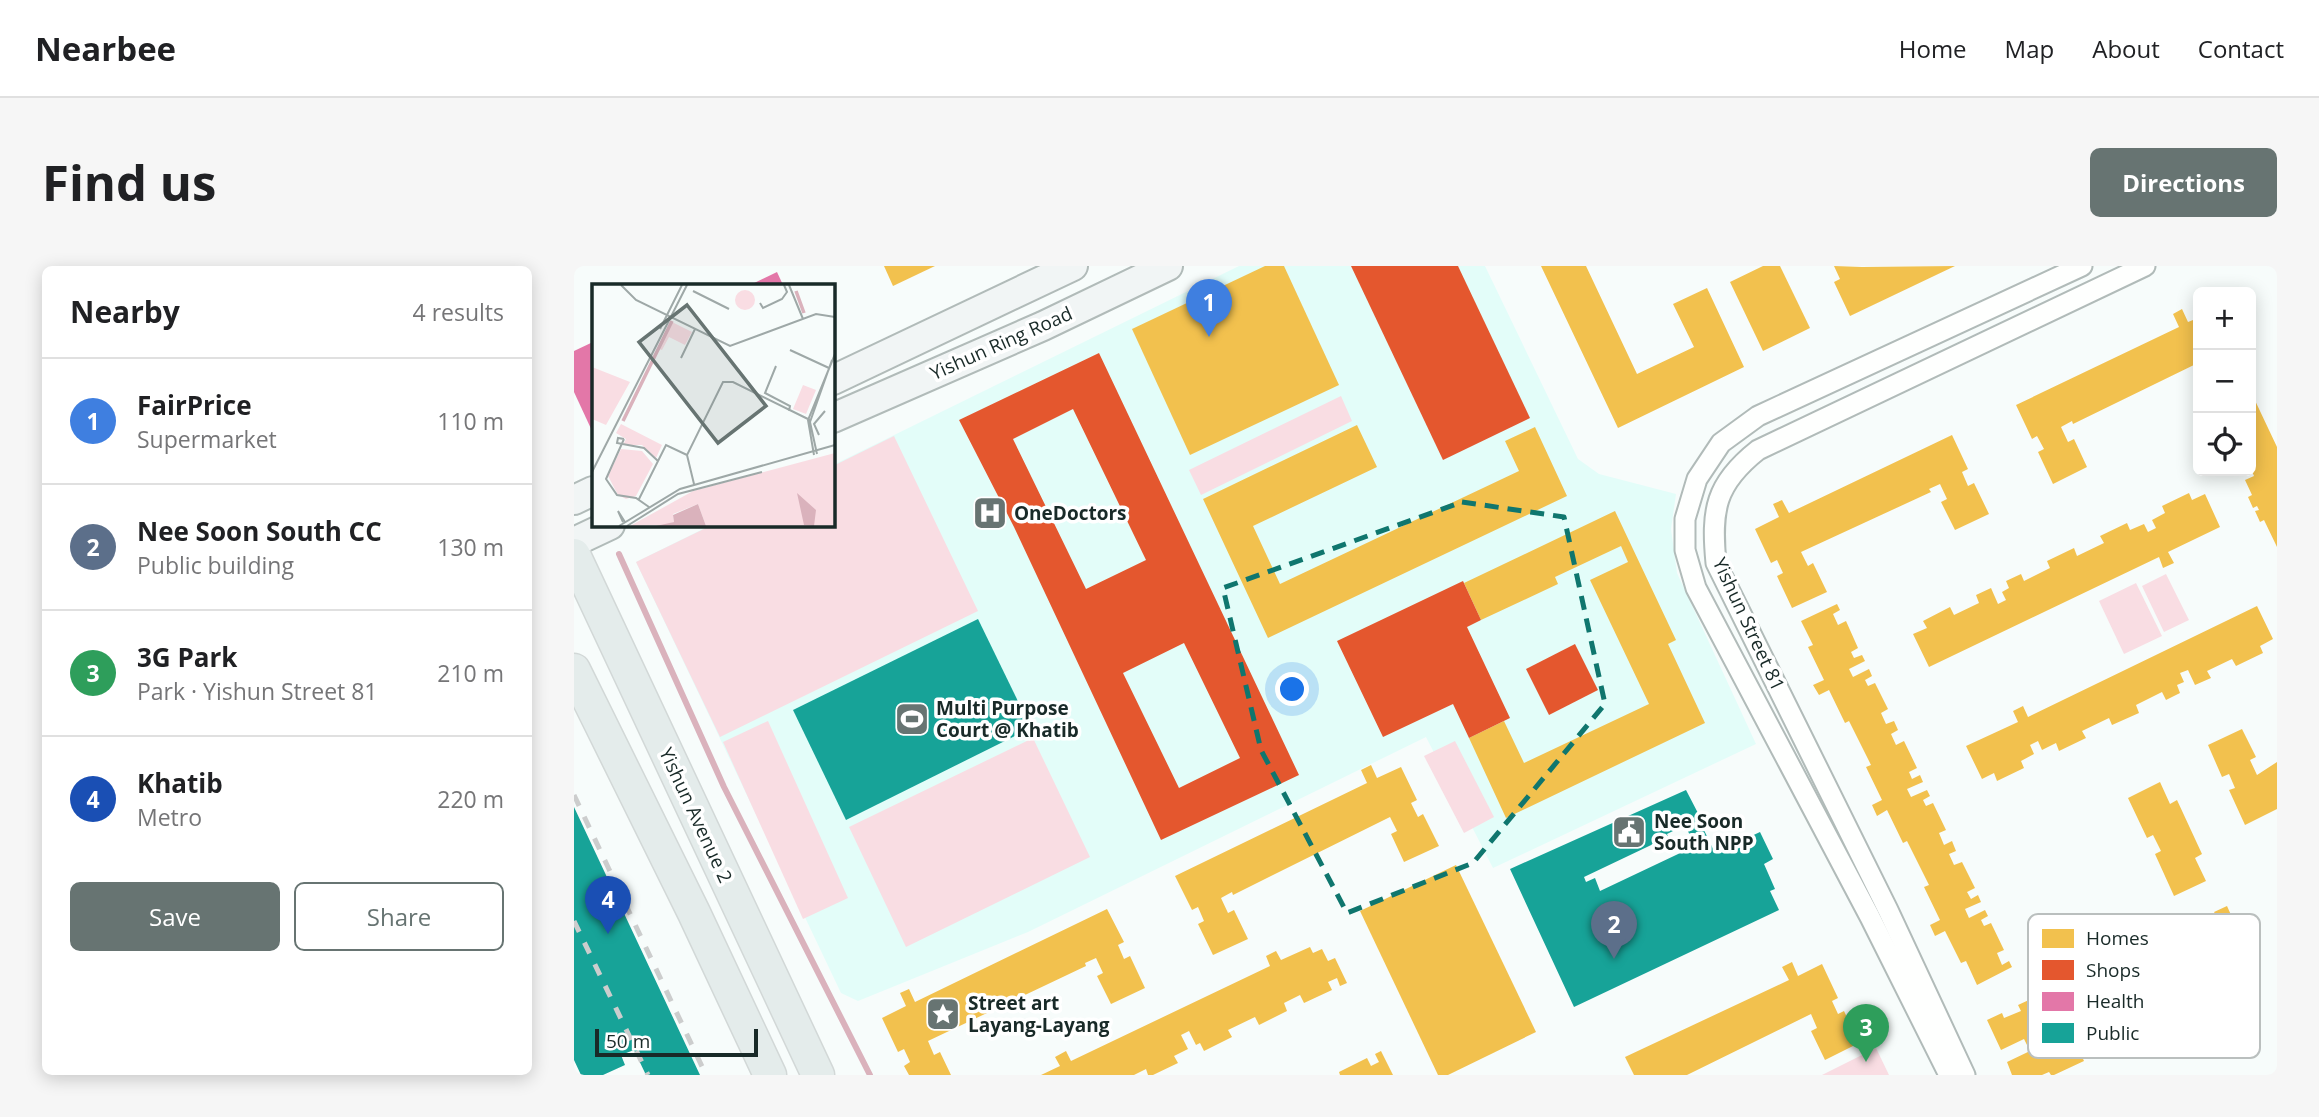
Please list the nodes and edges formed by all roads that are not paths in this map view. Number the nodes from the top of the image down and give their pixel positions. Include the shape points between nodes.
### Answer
1 (1073, 266) edge
2 (1168, 266) edge
3 (2082, 266) edge
4 (2145, 266) edge
5 (835, 379) edge
6 (835, 417) edge
7 (592, 491) edge
8 (574, 500) edge
9 (606, 527) edge
10 (574, 542) edge
11 (574, 555) edge
12 (574, 670) edge
13 (770, 1075) edge
14 (818, 1075) edge
15 (1949, 1075) edge
16 (1965, 1075) edge

1 - 5 main road, Yishun Ring Road
2 - 6 main road, Yishun Ring Road
3 - 15 street, Yishun Street 81 via 1758,416 1721,443 1697,479 1685,519 1685,550 1696,588
4 - 16 street, Yishun Street 81 via 1758,450 1737,466 1720,493 1713,529 1716,563
7 - 8 main road
9 - 10 main road
11 - 14 main road, Yishun Avenue 2
12 - 13 main road

